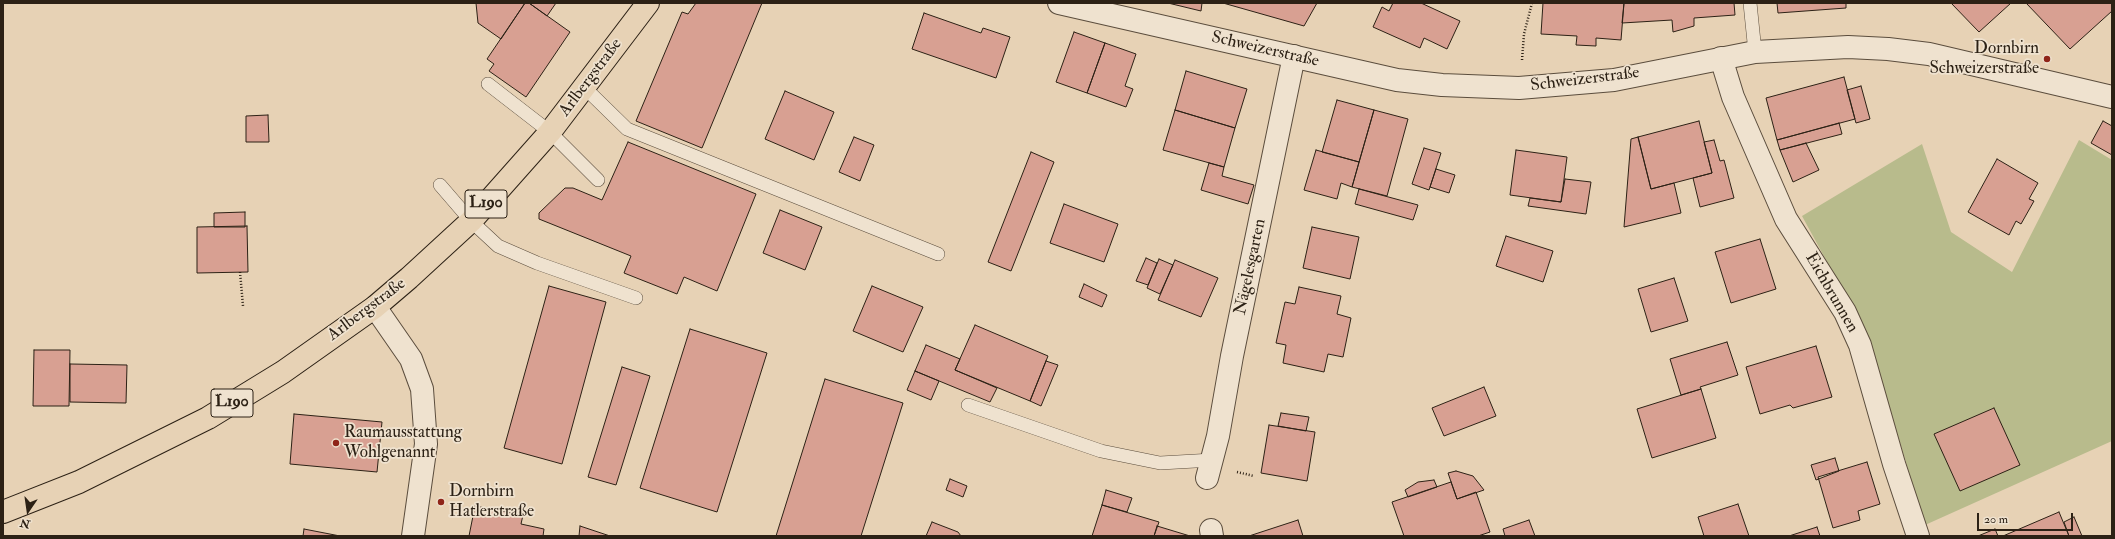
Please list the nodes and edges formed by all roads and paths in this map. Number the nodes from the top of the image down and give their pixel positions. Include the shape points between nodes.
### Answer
1 (648, 3) edge
2 (1059, 3) edge
3 (1532, 3) edge
4 (1750, 3) edge
5 (1755, 52) junction
6 (1294, 56) junction
7 (1721, 58) junction
8 (1522, 61) dead end
9 (488, 84) dead end
10 (585, 88) junction
11 (2112, 97) edge
12 (550, 132) junction
13 (598, 180) dead end
14 (440, 185) dead end
15 (471, 221) junction
16 (938, 254) dead end
17 (240, 272) dead end
18 (636, 298) dead end
19 (243, 306) dead end
20 (375, 307) junction
21 (968, 404) dead end
22 (1210, 469) joint
23 (3, 512) edge
24 (413, 536) edge
25 (1918, 536) edge

1 - 10 main road, Arlbergstraße / L190
2 - 6 street, Schweizerstraße
3 - 8 path via 1524,34
4 - 5 lane
5 - 7 street, Schweizerstraße
5 - 11 street, Schweizerstraße via 1848,47 1929,54
6 - 7 street, Schweizerstraße via 1397,80 1442,85 1519,88 1614,80
6 - 22 street, Nägelesgarten
7 - 25 street, Eichbrunnen via 1733,97 1786,219 1845,312 1860,344 1894,464
9 - 12 lane
10 - 12 main road, Arlbergstraße / L190
10 - 16 lane via 627,129
12 - 13 lane
12 - 15 main road, Arlbergstraße / L190
14 - 15 lane
15 - 18 lane via 498,246 537,263
15 - 20 main road, Arlbergstraße / L190
17 - 19 path
20 - 23 main road, Arlbergstraße / L190 via 283,372 208,418 79,482
20 - 24 street via 411,359 422,389 426,444
21 - 22 lane via 1101,451 1160,463

